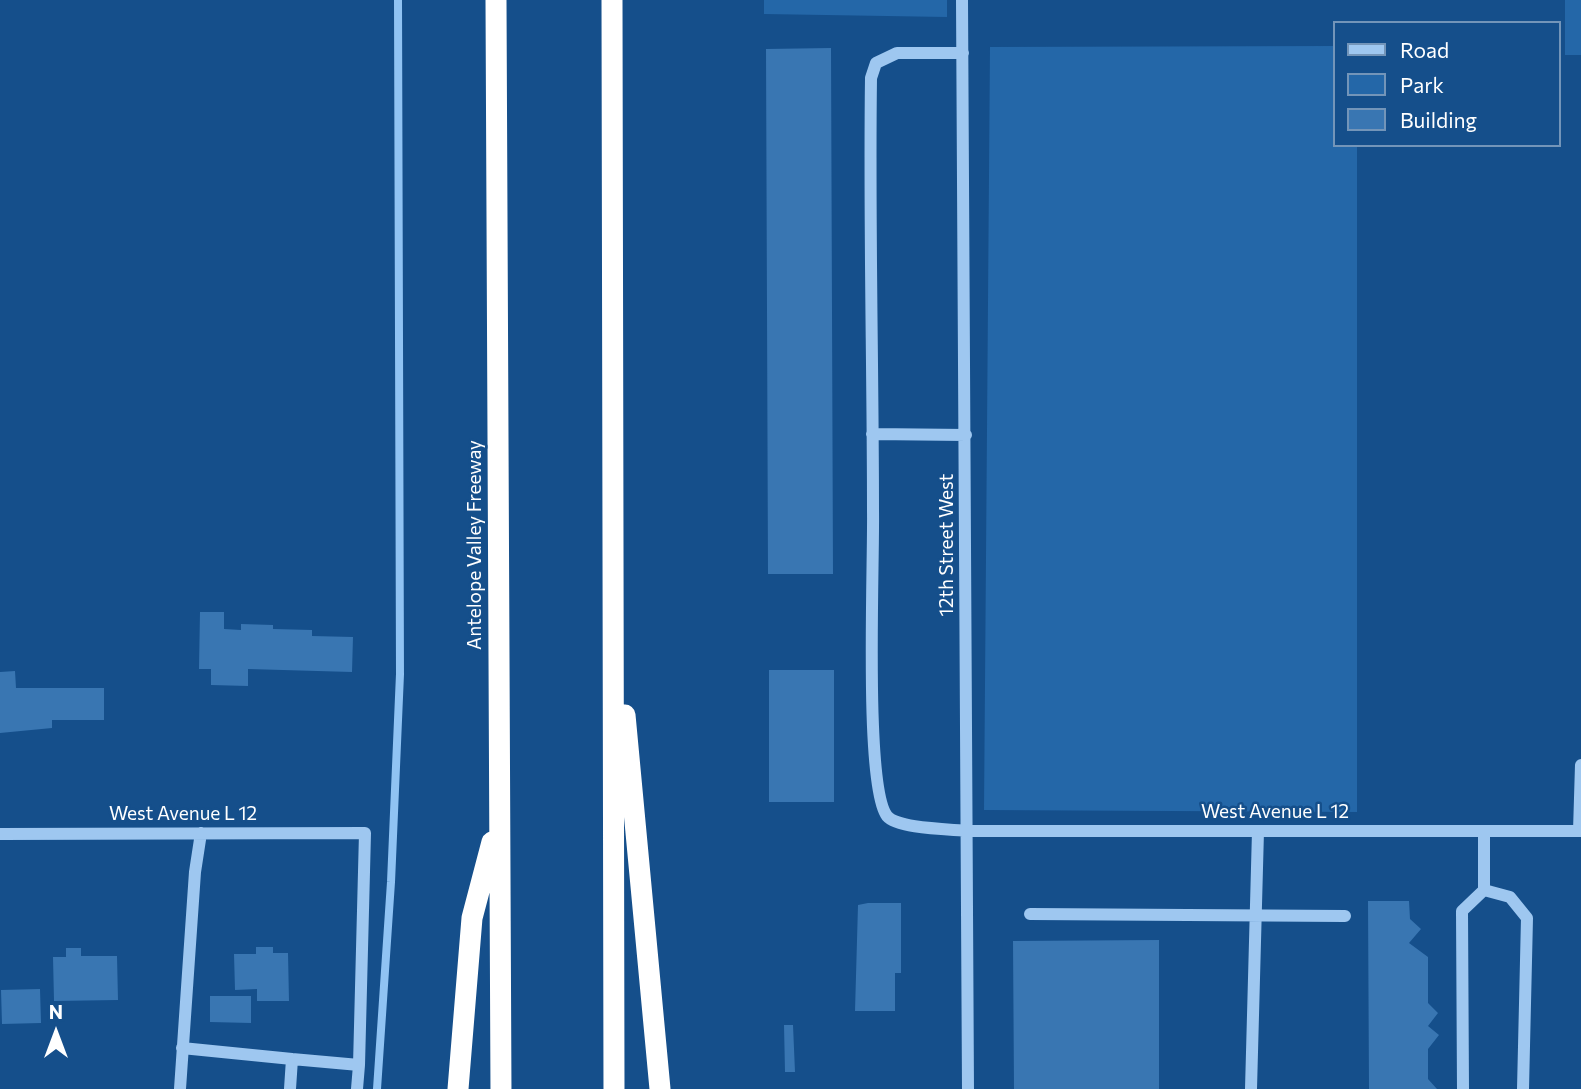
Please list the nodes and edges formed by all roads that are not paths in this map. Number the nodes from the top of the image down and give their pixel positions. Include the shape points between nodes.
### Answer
1 (496, 0) edge
2 (612, 0) edge
3 (962, 0) edge
4 (963, 53) junction
5 (872, 434) junction
6 (966, 435) junction
7 (613, 580) junction
8 (1581, 765) edge
9 (499, 816) junction
10 (969, 831) junction
11 (1258, 831) junction
12 (1484, 831) junction
13 (1580, 831) edge
14 (201, 833) junction
15 (0, 834) edge
16 (1484, 890) junction
17 (1030, 914) dead end
18 (1256, 916) junction
19 (1345, 916) dead end
20 (182, 1048) junction
21 (292, 1059) junction
22 (359, 1065) junction
23 (180, 1089) edge
24 (290, 1089) edge
25 (357, 1089) edge
26 (458, 1089) edge
27 (501, 1089) edge
28 (614, 1089) edge
29 (660, 1089) edge
30 (968, 1089) edge
31 (1251, 1089) edge
32 (1463, 1089) edge
33 (1523, 1089) edge

1 - 9 highway, Antelope Valley Freeway
2 - 7 highway
3 - 4 street, 12th Street West
4 - 5 street via 897,53 876,63 871,78
4 - 6 street, 12th Street West
5 - 6 street
5 - 10 street, West Avenue L 12 via 877,789 886,814 895,823
6 - 10 street, 12th Street West
7 - 28 highway
7 - 29 highway
8 - 13 street
9 - 26 highway via 472,918
9 - 27 highway, Antelope Valley Freeway
10 - 11 street, West Avenue L 12
10 - 30 street, 12th Street West
11 - 12 street, West Avenue L 12
11 - 18 street
12 - 13 street, West Avenue L 12
12 - 16 street
14 - 15 street, West Avenue L 12
14 - 20 street
14 - 22 street, West Avenue L 12 via 365,833
16 - 32 street via 1462,911
16 - 33 street via 1510,897 1527,918
17 - 18 street
18 - 19 street
18 - 31 street
20 - 21 street
20 - 23 street
21 - 22 street
21 - 24 street
22 - 25 street

